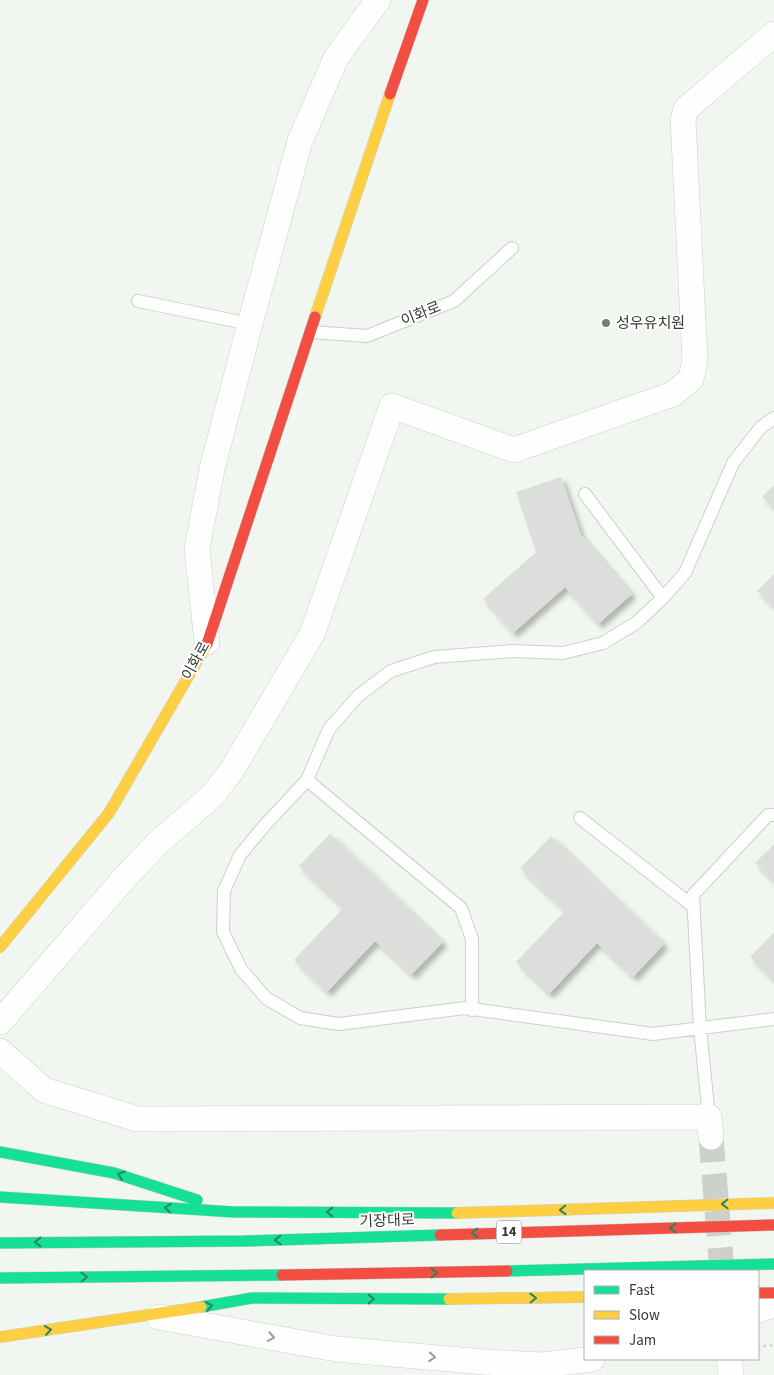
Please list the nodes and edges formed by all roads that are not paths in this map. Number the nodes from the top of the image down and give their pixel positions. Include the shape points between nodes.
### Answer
1 (378, 0) edge
2 (423, 0) edge
3 (774, 34) edge
4 (512, 248) dead end
5 (138, 301) dead end
6 (250, 324) junction
7 (311, 332) junction
8 (774, 418) edge
9 (585, 494) dead end
10 (663, 598) junction
11 (208, 643) junction
12 (307, 780) junction
13 (774, 815) edge
14 (580, 818) dead end
15 (694, 907) junction
16 (0, 947) edge
17 (472, 1010) junction
18 (774, 1019) edge
19 (0, 1022) edge
20 (700, 1028) junction
21 (0, 1051) edge
22 (710, 1127) joint
23 (0, 1152) edge
24 (0, 1198) edge
25 (774, 1203) edge
26 (234, 1212) junction
27 (774, 1225) edge
28 (0, 1243) edge
29 (774, 1264) edge
30 (0, 1278) edge
31 (759, 1293) edge
32 (774, 1293) edge
33 (584, 1297) edge
34 (774, 1305) edge
35 (759, 1310) edge
36 (154, 1316) junction
37 (0, 1337) edge
38 (588, 1360) edge
39 (730, 1360) edge
40 (546, 1370) edge
41 (731, 1375) edge

1 - 6 street via 336,58 300,141
2 - 7 main road, 이화로
3 - 19 street via 686,109 683,119 695,361 690,378 673,394 514,450 392,406 312,634 232,770 213,795 127,875
4 - 7 lane, 이화로 via 454,301 367,336
5 - 6 lane
6 - 11 street via 212,469 197,549
7 - 11 main road, 이화로
8 - 10 lane via 760,427 733,463 685,573
9 - 10 lane
10 - 12 lane via 636,623 603,643 563,653 513,651 434,656 391,671 358,696 329,729
11 - 16 main road, 이화로 via 109,813
12 - 17 lane via 461,908 472,939
12 - 17 lane via 240,855 224,891 223,932 241,969 266,998 300,1018 339,1024 465,1008
13 - 15 lane via 768,815 693,895
14 - 15 lane
15 - 20 lane
17 - 20 lane via 653,1034
18 - 20 lane
20 - 22 lane
21 - 22 street via 44,1090 137,1119
26 -> 23 main road via 114,1173
26 -> 24 main road
25 -> 26 main road via 465,1213
27 -> 28 main road, 기장대로 / 14 via 245,1241
30 -> 29 main road via 432,1273
31 - 32 main road
36 -> 33 main road via 252,1298
34 - 35 street
37 -> 36 main road
36 -> 40 street via 336,1348
38 - 40 street
39 - 41 street

